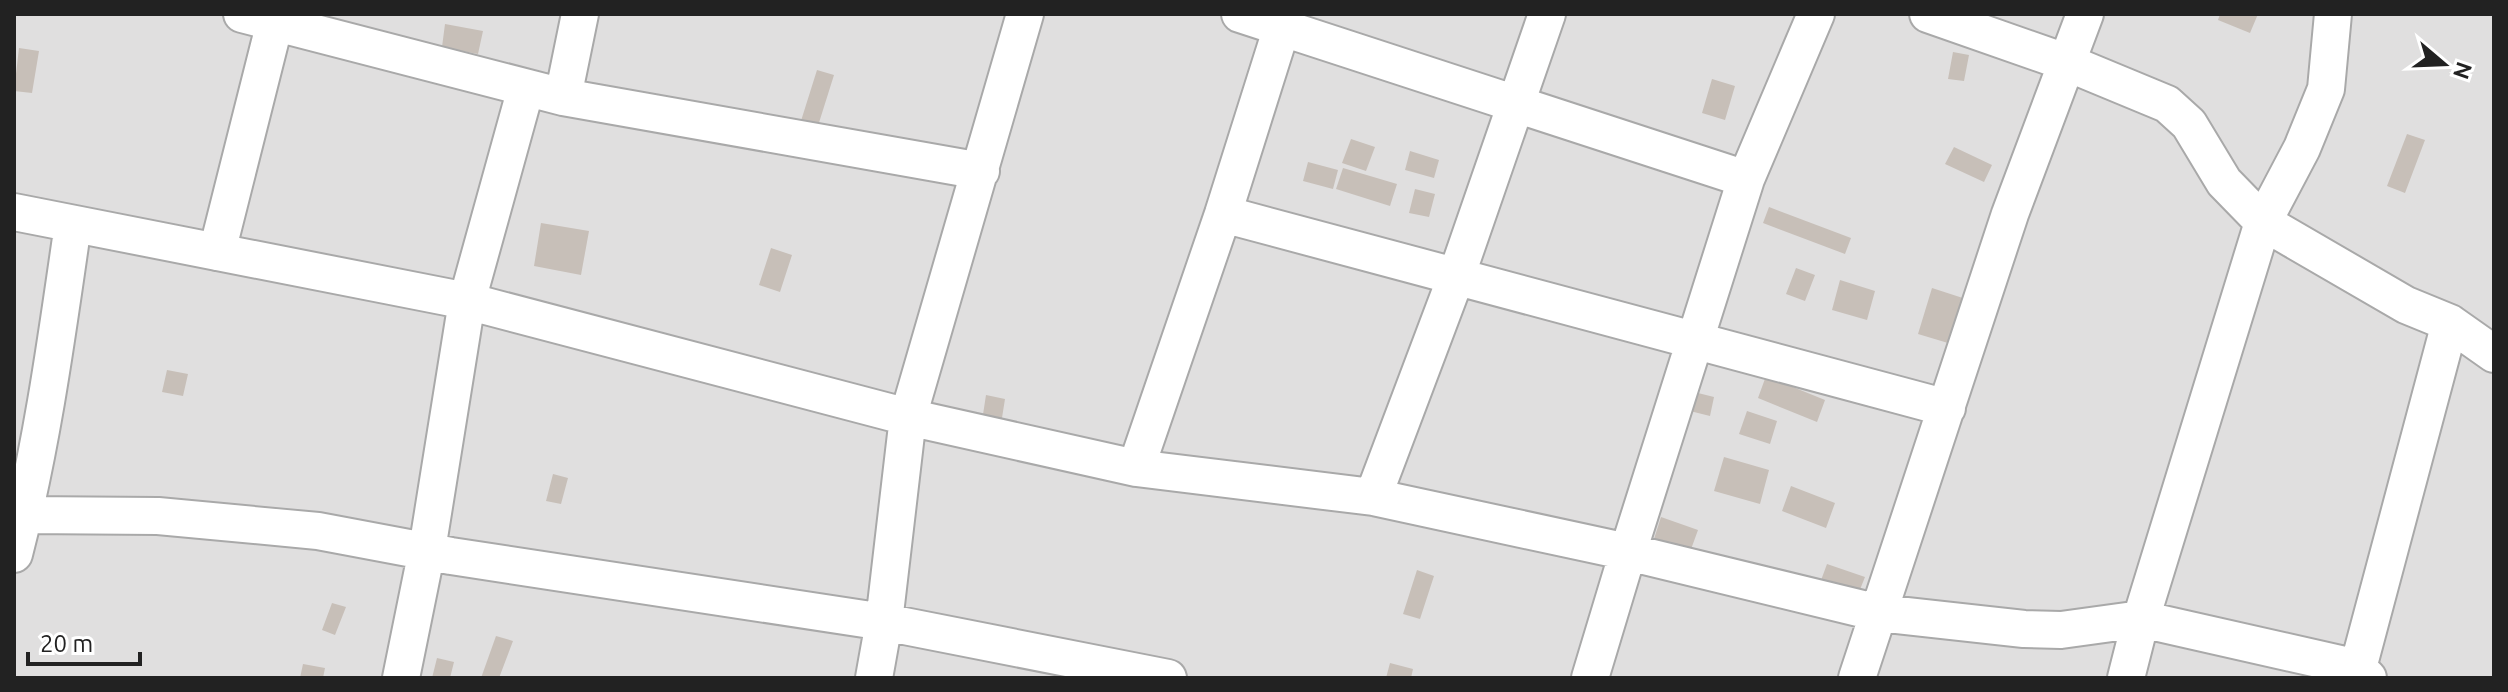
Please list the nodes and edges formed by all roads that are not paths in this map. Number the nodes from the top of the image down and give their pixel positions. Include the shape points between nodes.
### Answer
1 (580, 14) edge
2 (1025, 14) edge
3 (1240, 14) edge
4 (1547, 14) edge
5 (1816, 14) edge
6 (1928, 14) edge
7 (2085, 14) edge
8 (2333, 14) edge
9 (264, 17) edge
10 (1282, 27) junction
11 (2068, 63) junction
12 (526, 88) junction
13 (563, 97) junction
14 (1516, 103) junction
15 (981, 171) junction
16 (1746, 179) junction
17 (14, 212) edge
18 (1223, 214) junction
19 (2263, 222) junction
20 (73, 224) junction
21 (217, 252) junction
22 (1456, 277) junction
23 (467, 301) junction
24 (2450, 323) junction
25 (1695, 340) junction
26 (2494, 354) edge
27 (1947, 408) junction
28 (908, 417) junction
29 (1136, 468) junction
30 (1373, 497) junction
31 (24, 515) junction
32 (427, 550) junction
33 (1628, 552) junction
34 (14, 554) edge
35 (1879, 613) junction
36 (2141, 619) junction
37 (884, 622) junction
38 (2363, 673) edge
39 (401, 678) edge
40 (874, 678) edge
41 (1168, 678) edge
42 (1590, 678) edge
43 (1857, 678) edge
44 (2126, 678) edge

1 - 13 street
2 - 15 street
3 - 10 street
4 - 14 street
5 - 16 street
6 - 11 street
7 - 11 street
8 - 19 street via 2326,89
9 - 12 street
9 - 21 street
10 - 14 street
10 - 18 street
11 - 19 street via 2167,104 2189,124 2224,182
11 - 27 street via 2010,214
12 - 13 street
12 - 23 street
13 - 15 street
14 - 16 street
14 - 22 street
15 - 28 street
16 - 25 street
17 - 20 street
18 - 22 street
18 - 29 street
19 - 24 street via 2406,305
19 - 36 street
20 - 21 street
20 - 31 street
21 - 23 street
22 - 25 street
22 - 30 street
23 - 28 street
23 - 32 street
24 - 26 street
24 - 38 street
25 - 27 street
25 - 33 street
27 - 35 street
28 - 29 street
28 - 37 street
29 - 30 street
30 - 33 street
31 - 32 street via 158,516 318,531
31 - 34 street
32 - 37 street
32 - 39 street
33 - 35 street
33 - 42 street
35 - 36 street via 2049,629
35 - 43 street
36 - 38 street
36 - 44 street
37 - 40 street
37 - 41 street

